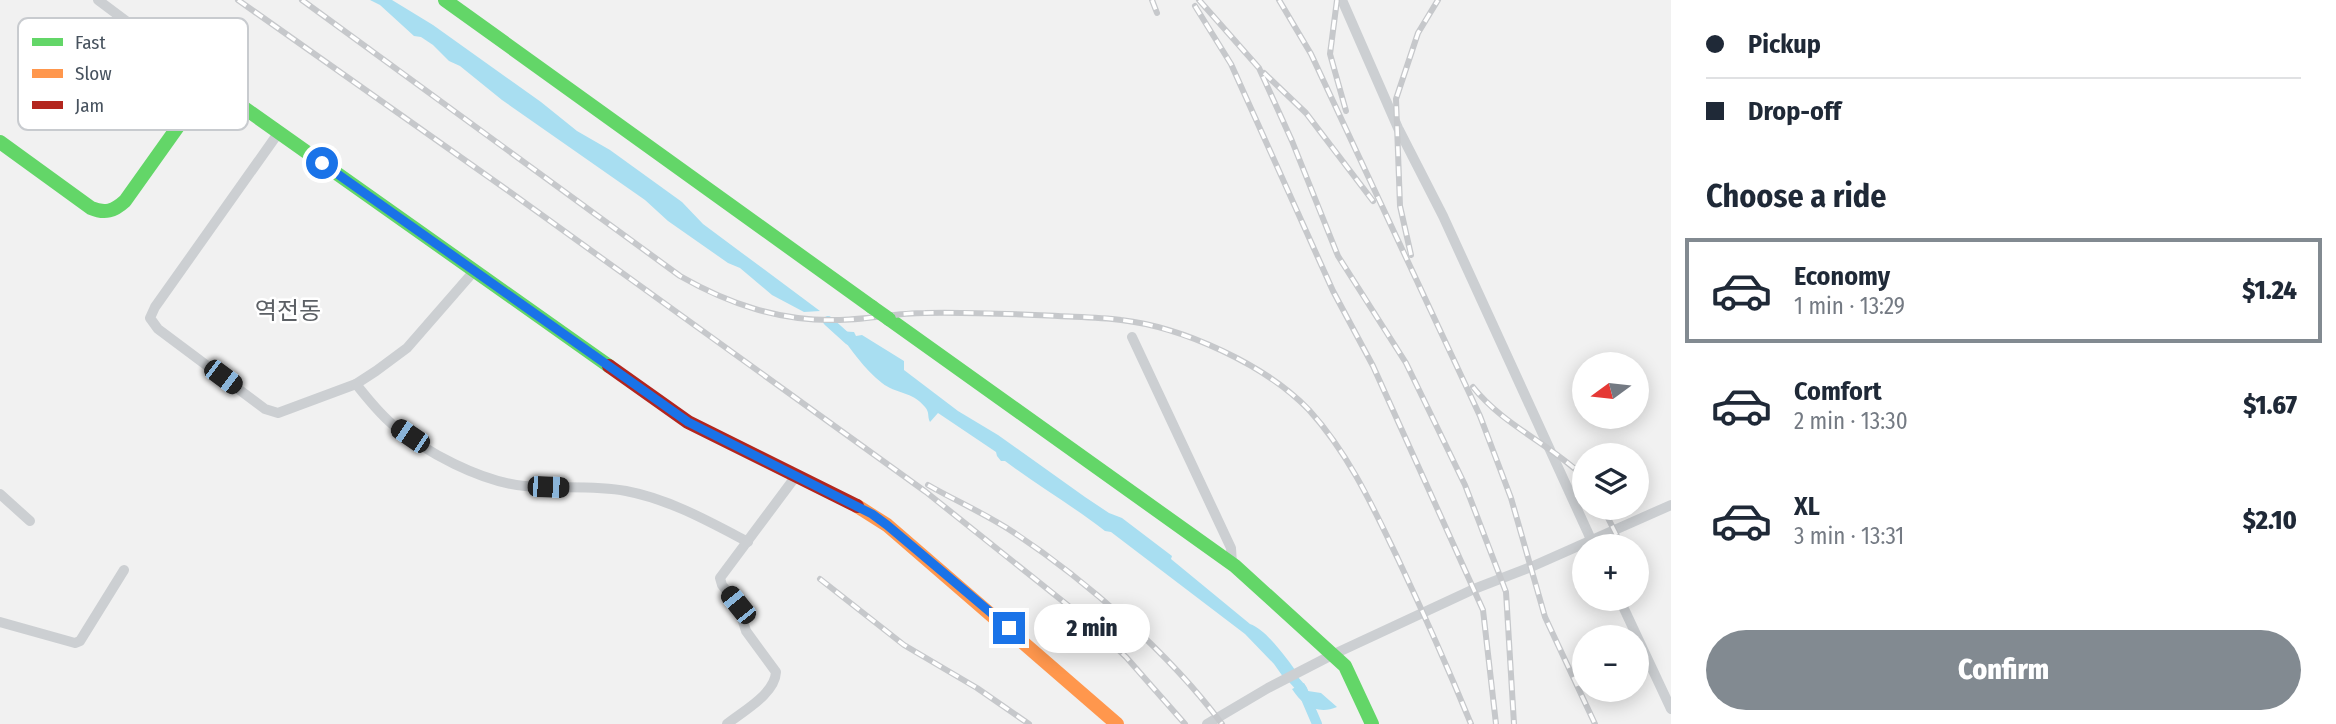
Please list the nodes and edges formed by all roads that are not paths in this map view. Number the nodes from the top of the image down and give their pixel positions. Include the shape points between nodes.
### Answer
1 (98, 0) edge
2 (445, 0) edge
3 (1342, 0) edge
4 (122, 18) edge
5 (248, 110) edge
6 (176, 130) edge
7 (279, 132) junction
8 (0, 142) edge
9 (475, 270) junction
10 (1132, 337) dead end
11 (356, 384) junction
12 (796, 477) junction
13 (0, 494) edge
14 (1671, 505) edge
15 (30, 521) dead end
16 (1588, 534) edge
17 (1611, 534) edge
18 (748, 542) junction
19 (1572, 551) edge
20 (1232, 564) junction
21 (124, 570) dead end
22 (1625, 611) edge
23 (0, 622) edge
24 (1332, 655) junction
25 (1671, 709) edge
26 (727, 724) edge
27 (1117, 724) edge
28 (1207, 724) edge
29 (1371, 724) edge

1 - 4 street
2 - 20 main road, bridge
3 - 16 street
5 - 7 main road
6 - 8 main road via 125,201 109,213 92,208
7 - 9 main road
7 - 11 street via 150,318 265,409 278,413
9 - 11 street via 407,348
9 - 12 main road via 688,422
10 - 20 street via 1231,548
11 - 18 street via 393,425 477,474 524,486 649,496
12 - 18 street
12 - 27 main road via 887,525
13 - 15 street
14 - 17 street
18 - 26 street via 720,578 738,605 746,631 776,672 776,680
19 - 24 street via 1474,589
20 - 24 main road
21 - 23 street via 75,643
22 - 25 street
24 - 28 street
24 - 29 main road via 1345,666

